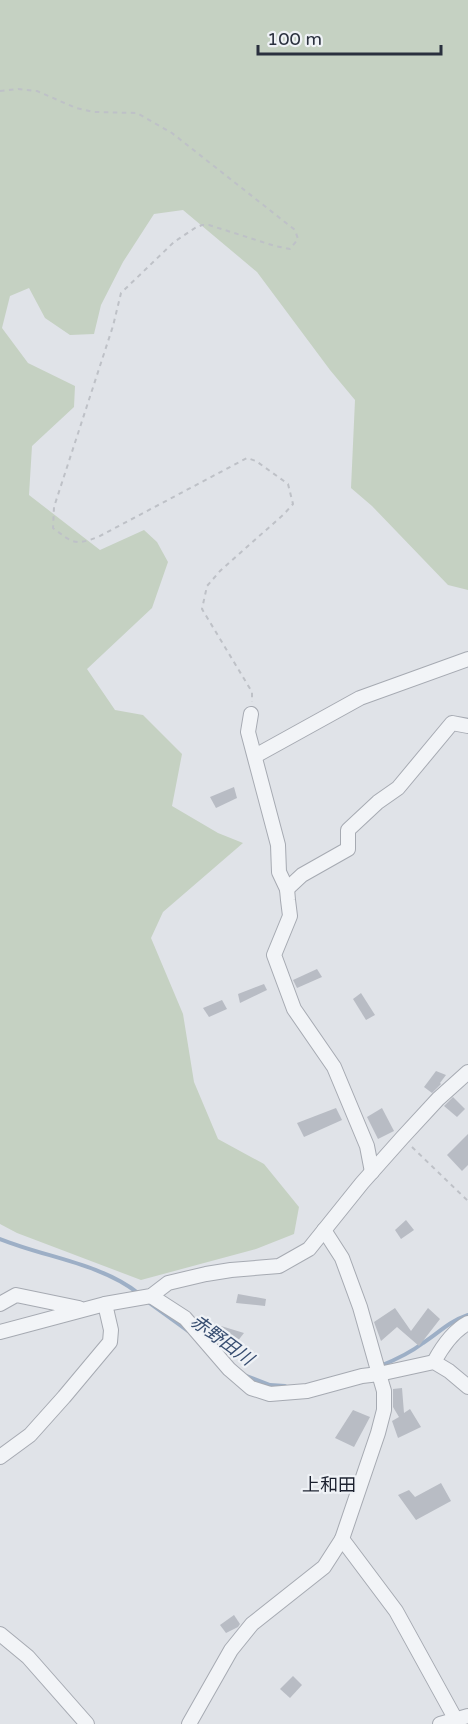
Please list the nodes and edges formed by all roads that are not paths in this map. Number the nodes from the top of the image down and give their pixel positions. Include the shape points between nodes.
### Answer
1 (468, 659) edge
2 (251, 714) road end
3 (468, 726) edge
4 (255, 756) junction
5 (286, 889) junction
6 (468, 1072) edge
7 (372, 1172) junction
8 (324, 1230) junction
9 (150, 1296) junction
10 (0, 1304) edge
11 (105, 1304) junction
12 (84, 1310) junction
13 (468, 1323) edge
14 (0, 1332) edge
15 (435, 1362) junction
16 (379, 1374) junction
17 (468, 1387) edge
18 (0, 1457) edge
19 (342, 1539) junction
20 (0, 1634) edge
21 (462, 1718) edge
22 (87, 1724) edge
23 (189, 1724) edge
24 (441, 1724) edge

1 - 4 street via 360,698
2 - 4 street via 248,732
3 - 5 street via 452,723 398,788 348,830 348,849 302,875
4 - 5 street
5 - 7 street via 290,916 274,955 294,1009 334,1067 367,1146
6 - 7 street
7 - 8 street
8 - 9 street via 309,1250 279,1266 197,1276 168,1283
8 - 16 street via 342,1258
9 - 11 street
9 - 16 street via 185,1318 251,1388 270,1394 307,1391
10 - 12 street via 16,1295
11 - 12 street
11 - 18 street via 110,1342 30,1435
12 - 14 street
13 - 15 street via 441,1349
15 - 16 street
15 - 17 street
16 - 19 street via 384,1410
19 - 21 street via 396,1611
19 - 23 street via 324,1567 252,1624 231,1650
20 - 22 street via 28,1657
21 - 24 street

